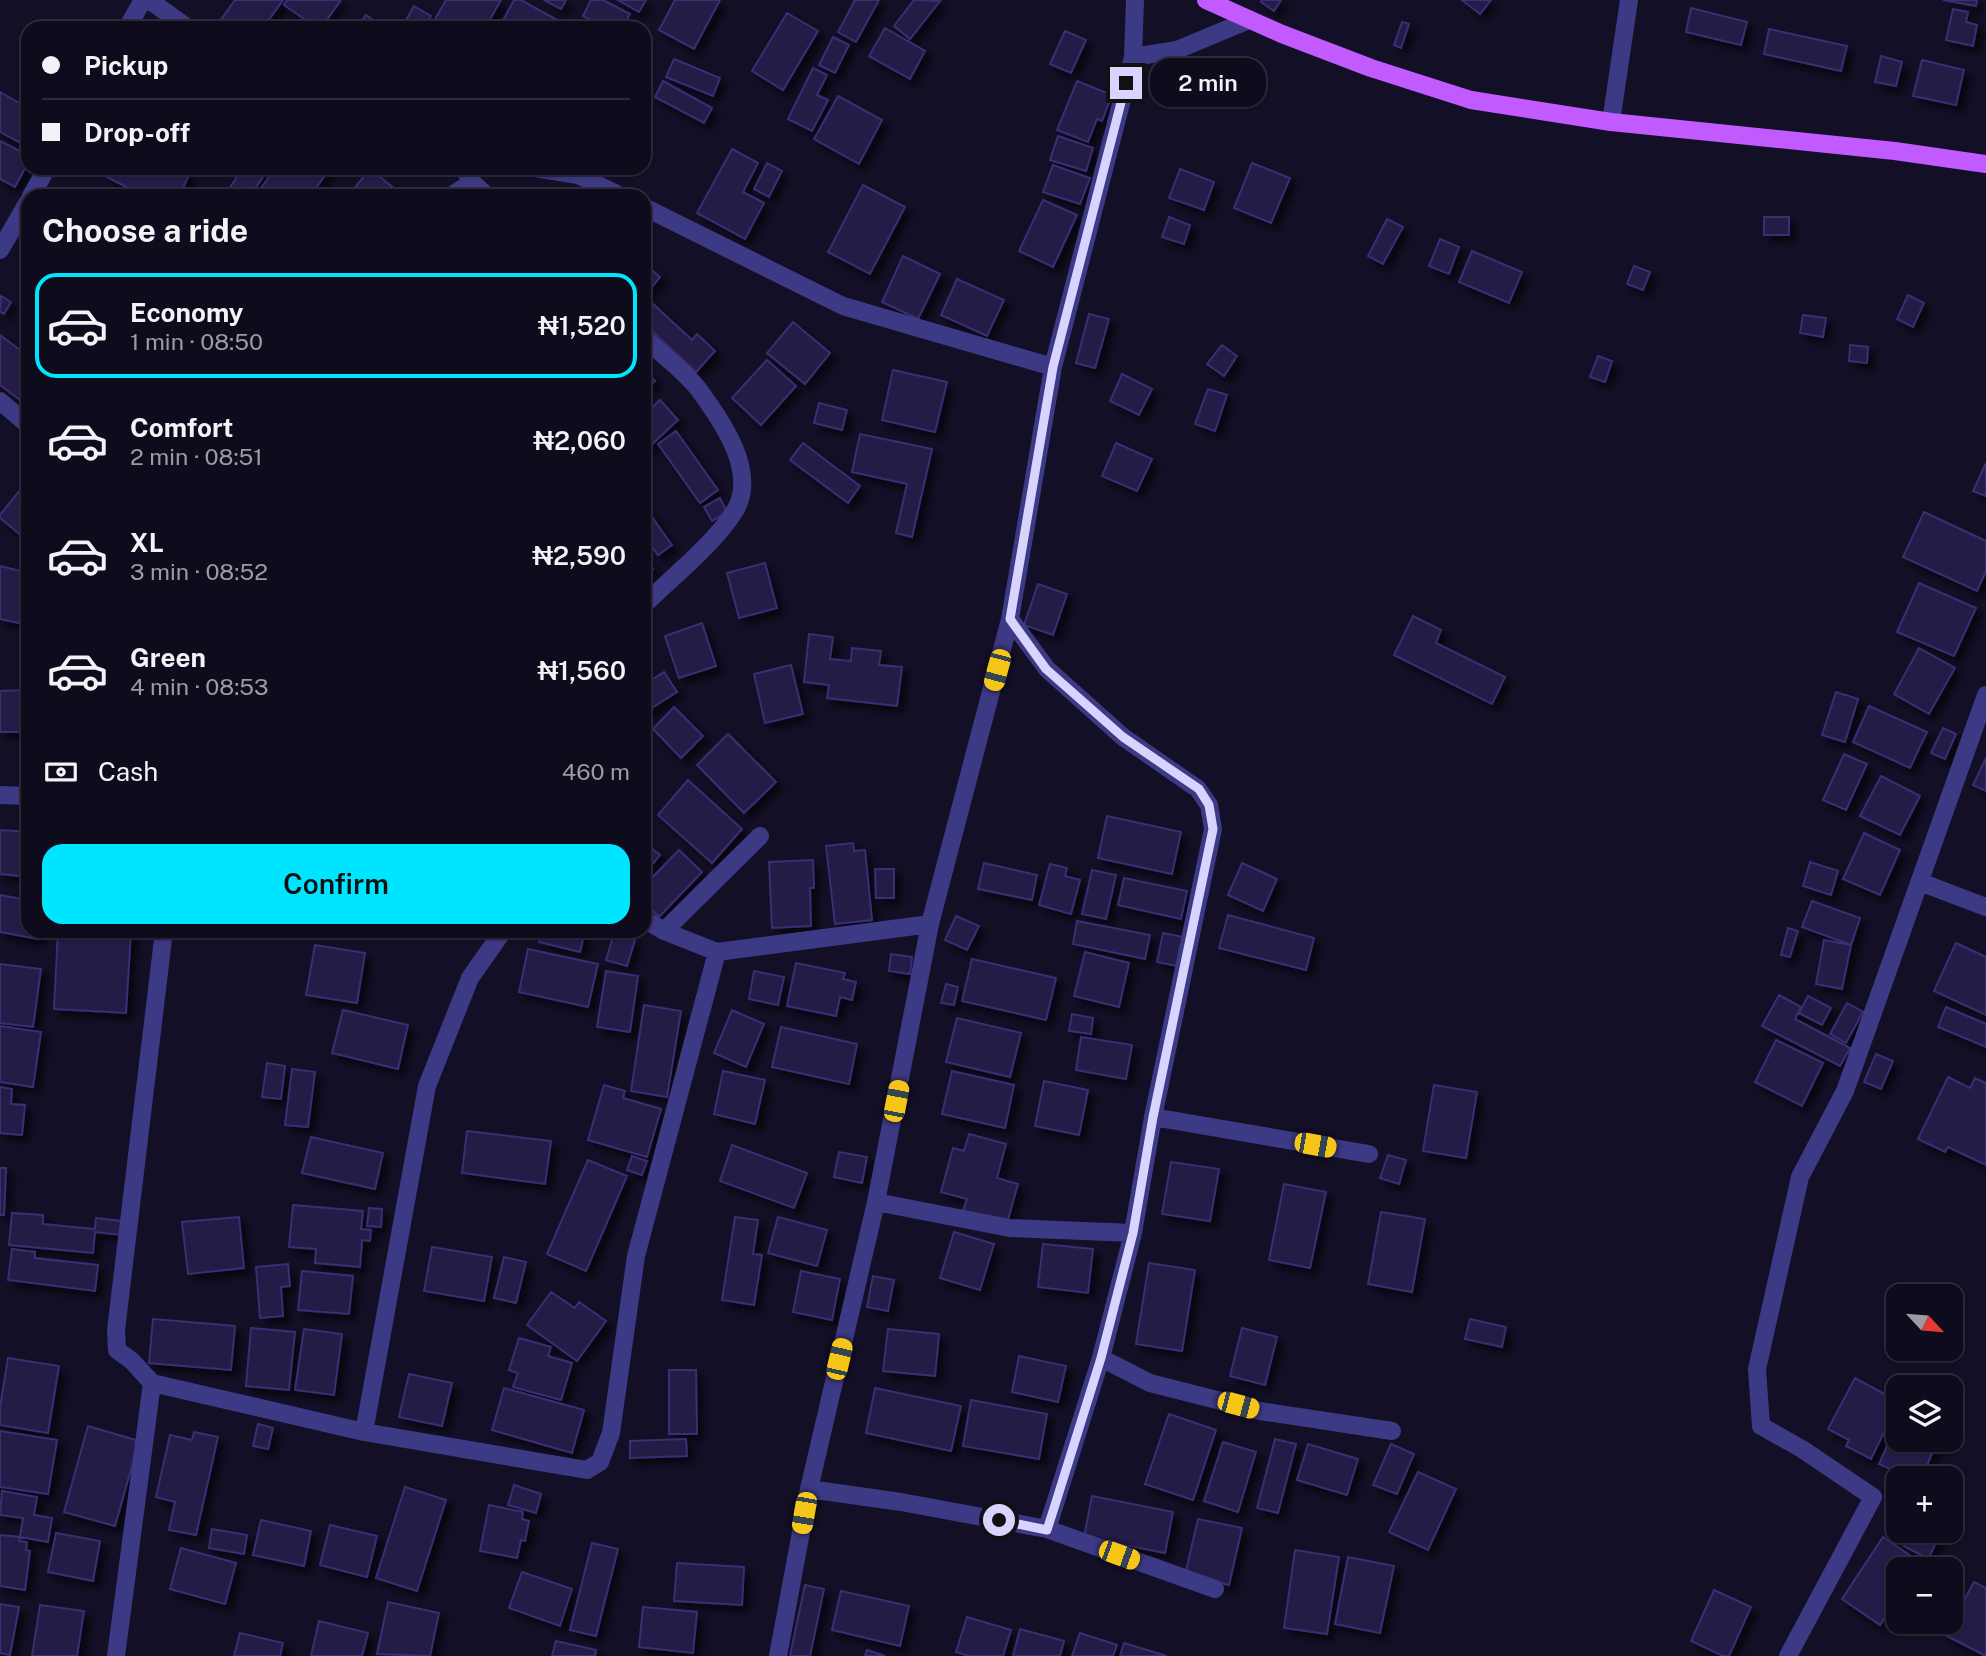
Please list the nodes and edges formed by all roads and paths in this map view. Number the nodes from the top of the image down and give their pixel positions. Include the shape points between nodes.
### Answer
1 (144, 0) edge
2 (149, 0) edge
3 (1135, 0) edge
4 (1206, 0) edge
5 (1629, 0) edge
6 (1249, 19) junction
7 (131, 21) edge
8 (178, 21) edge
9 (1133, 57) junction
10 (1611, 121) junction
11 (1986, 164) edge
12 (467, 175) edge
13 (578, 175) edge
14 (456, 189) edge
15 (480, 189) edge
16 (607, 189) edge
17 (651, 210) edge
18 (21, 214) edge
19 (0, 250) edge
20 (651, 344) edge
21 (1053, 367) junction
22 (0, 401) edge
23 (21, 419) edge
24 (651, 598) edge
25 (1010, 619) junction
26 (1986, 695) edge
27 (0, 795) edge
28 (21, 796) edge
29 (760, 836) dead end
30 (1920, 882) junction
31 (1986, 907) edge
32 (651, 923) edge
33 (930, 924) junction
34 (664, 931) junction
35 (163, 938) edge
36 (498, 938) edge
37 (717, 952) junction
38 (1153, 1117) junction
39 (1369, 1154) dead end
40 (876, 1202) junction
41 (1133, 1233) junction
42 (1101, 1358) junction
43 (152, 1383) junction
44 (364, 1432) junction
45 (1392, 1432) dead end
46 (808, 1489) junction
47 (1047, 1530) junction
48 (1215, 1589) dead end
49 (116, 1656) edge
50 (778, 1656) edge
51 (1788, 1656) edge

1 - 7 street
2 - 8 street
3 - 9 street
4 - 6 main road
5 - 10 street
6 - 9 street via 1177,50
6 - 10 main road via 1371,68 1471,100
9 - 21 street
10 - 11 main road
12 - 14 street
12 - 15 street
13 - 16 street
17 - 21 street via 843,306
18 - 19 street
20 - 24 street via 698,388 735,447 744,482 736,510 721,530
21 - 25 street
22 - 23 street
25 - 33 street
25 - 38 street via 1046,669 1123,737 1199,789 1209,805 1213,829
26 - 30 street
27 - 28 street
29 - 34 street
30 - 31 street
30 - 51 street via 1845,1091 1800,1177 1757,1369 1761,1426 1873,1497
32 - 34 street
33 - 37 street
33 - 40 street
34 - 37 street
35 - 43 street via 116,1331 117,1350
36 - 44 street via 470,978 427,1086
37 - 44 street via 636,1256 611,1433 600,1462 587,1470
38 - 39 street
38 - 41 street
40 - 41 street via 1010,1228
40 - 46 street
41 - 42 street
42 - 45 street via 1150,1382 1260,1411
42 - 47 street
43 - 44 street
43 - 49 street
46 - 47 street
46 - 50 street
47 - 48 street

